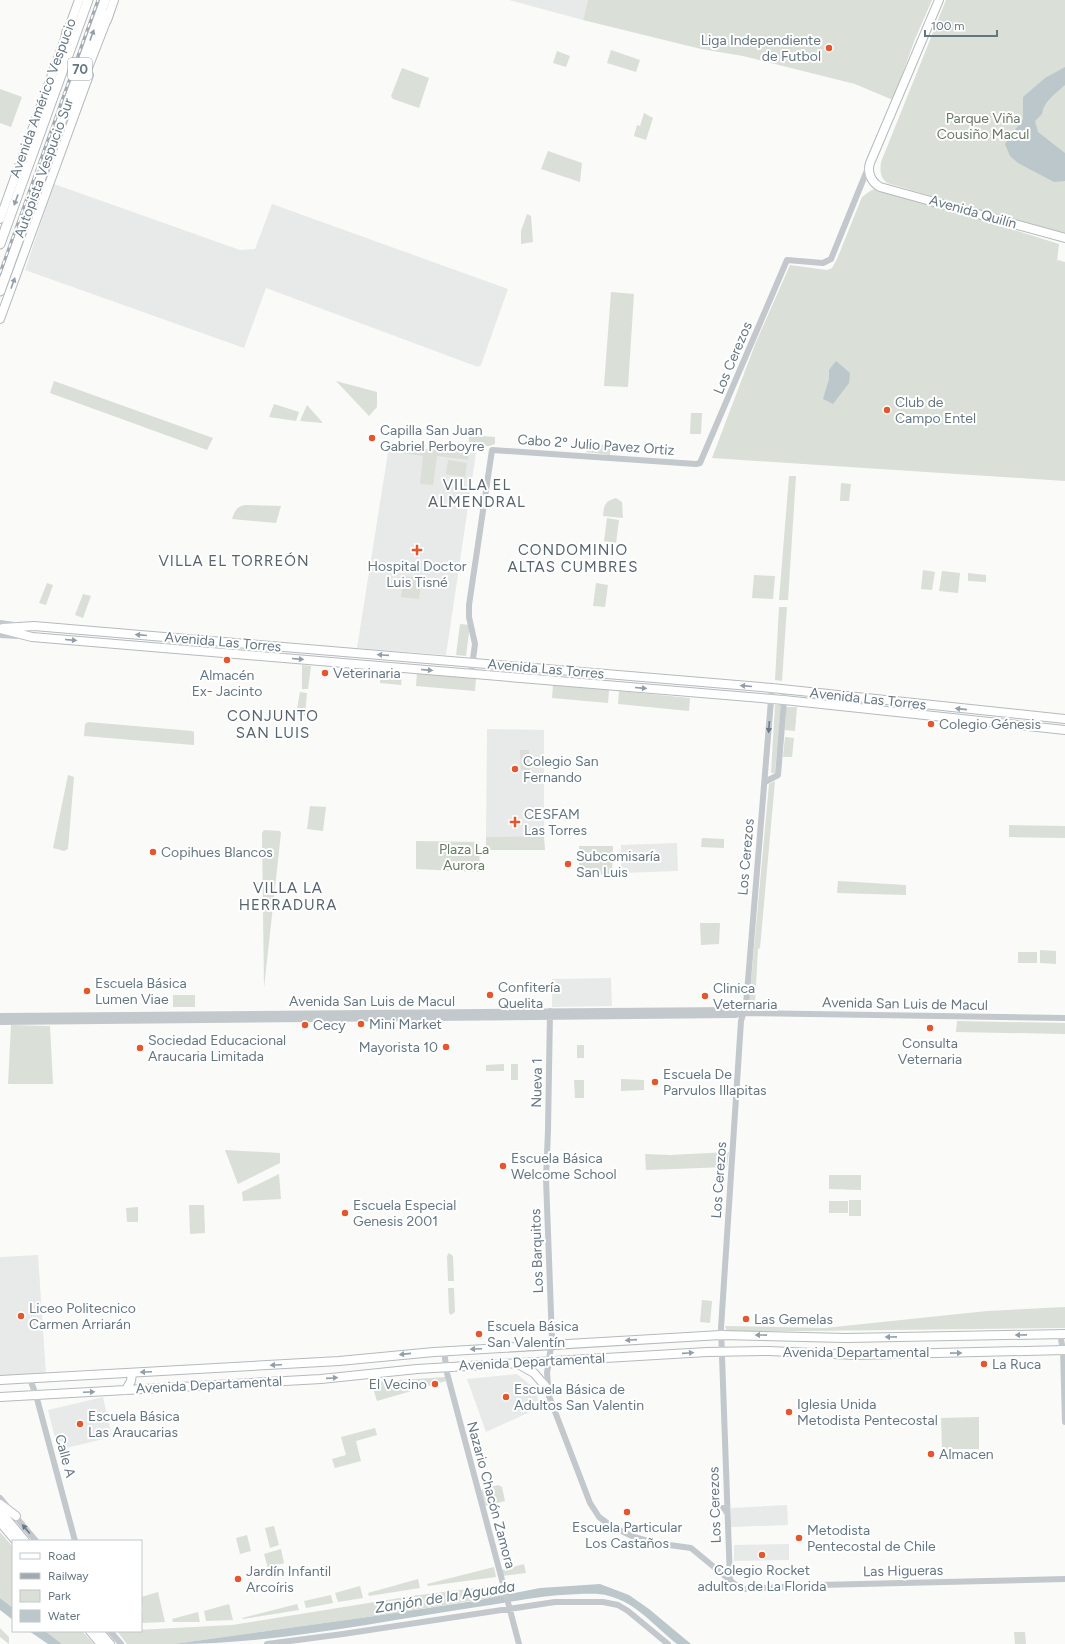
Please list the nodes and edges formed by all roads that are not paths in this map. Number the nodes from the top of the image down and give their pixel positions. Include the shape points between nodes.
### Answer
1 (79, 0) edge
2 (88, 0) edge
3 (105, 0) edge
4 (114, 0) edge
5 (940, 0) edge
6 (108, 15) junction
7 (67, 31) junction
8 (57, 84) junction
9 (56, 137) junction
10 (874, 155) junction
11 (869, 167) junction
12 (875, 180) junction
13 (863, 182) junction
14 (859, 190) junction
15 (0, 219) edge
16 (1062, 238) edge
17 (0, 244) edge
18 (0, 291) edge
19 (0, 319) edge
20 (699, 463) joint
21 (0, 623) edge
22 (26, 626) junction
23 (0, 629) edge
24 (101, 632) junction
25 (0, 635) edge
26 (32, 637) junction
27 (99, 643) junction
28 (360, 654) junction
29 (472, 663) junction
30 (359, 664) junction
31 (539, 669) junction
32 (471, 674) junction
33 (622, 676) junction
34 (538, 680) junction
35 (621, 686) junction
36 (772, 688) junction
37 (785, 690) junction
38 (771, 699) junction
39 (784, 700) junction
40 (1065, 719) edge
41 (1065, 730) edge
42 (765, 782) junction
43 (744, 1013) junction
44 (550, 1014) junction
45 (0, 1016) edge
46 (1065, 1018) edge
47 (0, 1022) edge
48 (547, 1155) joint
49 (1062, 1334) edge
50 (721, 1335) junction
51 (551, 1345) junction
52 (1064, 1350) edge
53 (444, 1351) junction
54 (721, 1352) junction
55 (548, 1362) junction
56 (518, 1364) junction
57 (445, 1367) junction
58 (132, 1373) junction
59 (30, 1379) junction
60 (0, 1380) edge
61 (547, 1388) junction
62 (126, 1390) junction
63 (36, 1395) junction
64 (0, 1397) edge
65 (1065, 1422) edge
66 (0, 1498) edge
67 (0, 1504) edge
68 (716, 1508) dead end
69 (0, 1511) edge
70 (727, 1513) junction
71 (16, 1516) junction
72 (0, 1522) edge
73 (15, 1540) edge
74 (24, 1540) edge
75 (35, 1540) edge
76 (75, 1540) edge
77 (729, 1566) junction
78 (718, 1571) junction
79 (1065, 1578) edge
80 (730, 1581) junction
81 (509, 1606) junction
82 (91, 1632) edge
83 (100, 1632) edge
84 (111, 1632) edge
85 (101, 1644) edge
86 (110, 1644) edge
87 (121, 1644) edge
88 (267, 1644) edge
89 (518, 1644) edge
90 (668, 1644) edge

1 - 7 main road, Avenida Américo Vespucio
2 - 8 highway, Autopista Vespucio Sur / 70
9 -> 3 highway, Autopista Vespucio Sur / 70
4 - 6 main road
5 - 10 main road
6 - 9 highway via 80,91
19 -> 6 main road via 95,60
7 - 8 highway
7 - 15 main road, Avenida Américo Vespucio
8 -> 17 highway, Autopista Vespucio Sur / 70
9 - 18 highway, Autopista Vespucio Sur / 70
10 - 11 main road
10 - 12 main road
11 - 12 main road
11 - 13 street
12 - 13 main road
12 - 14 street
12 - 16 main road, Avenida Quilín via 890,189
13 - 14 street
14 - 20 street, Los Cerezos via 829,261 823,263 787,260
20 - 29 street, Cabo 2º Julio Pavez Ortiz via 492,450 469,605 475,640
21 - 22 street, Avenida Las Torres
22 - 23 main road, Avenida Las Torres
22 - 24 main road, Avenida Las Torres
23 - 26 main road, Avenida Las Torres
24 - 27 main road via 96,637
28 -> 24 main road, Avenida Las Torres
25 - 26 street, Avenida Las Torres
26 -> 27 main road, Avenida Las Torres
27 -> 30 main road, Avenida Las Torres
29 -> 28 main road, Avenida Las Torres
28 - 30 main road
29 - 31 main road, Avenida Las Torres
29 - 32 street
30 -> 32 main road, Avenida Las Torres
31 - 33 main road, Avenida Las Torres
31 - 34 main road
32 - 34 main road, Avenida Las Torres
33 - 35 main road via 624,681
36 -> 33 main road, Avenida Las Torres
34 - 35 main road, Avenida Las Torres
35 -> 38 main road, Avenida Las Torres
36 - 37 main road, Avenida Las Torres
36 - 38 street, Los Cerezos
37 - 39 street
40 -> 37 main road, Avenida Las Torres
38 - 39 main road, Avenida Las Torres
38 -> 42 street, Los Cerezos
39 - 41 main road, Avenida Las Torres
39 - 42 street via 778,775
42 - 43 street, Los Cerezos
43 - 44 street, Avenida San Luis de Macul via 738,1010
43 - 46 street, Avenida San Luis de Macul
43 - 50 street, Los Cerezos via 741,1021
44 - 45 street, Avenida San Luis de Macul
44 - 47 street, Avenida San Luis de Macul
44 - 48 street, Nueva 1
48 - 51 street, Los Barquitos
49 -> 50 main road, Avenida Departamental via 846,1338
49 - 52 street
50 -> 51 main road, Avenida Departamental
50 - 54 street, Los Cerezos
51 -> 53 main road, Avenida Departamental
51 - 55 street, Los Barquitos
54 -> 52 main road, Avenida Departamental via 769,1351 855,1355
52 - 65 street
53 - 57 street, Nazario Chacón Zamora
53 -> 58 main road, Avenida Departamental via 339,1361
55 -> 54 main road, Avenida Departamental
54 - 70 street, Los Cerezos
55 - 56 main road, Avenida Departamental
55 - 61 street, Los Barquitos
56 - 57 main road, Avenida Departamental
56 - 61 main road via 534,1373
62 -> 57 main road, Avenida Departamental via 321,1379
57 - 81 street, Nazario Chacón Zamora
58 - 59 main road, Avenida Departamental
58 - 62 main road
59 - 60 main road, Avenida Departamental
59 - 63 street, Calle A
61 - 78 street via 590,1503 599,1517 641,1540 691,1548
63 -> 62 main road, Avenida Departamental
63 - 64 main road, Avenida Departamental
63 - 76 street, Calle A
66 - 71 street
67 - 71 main road
68 - 70 street via 724,1508
69 - 74 main road
70 - 77 street, Los Cerezos
75 -> 71 street
72 - 73 main road
77 - 78 street via 724,1571
77 - 80 street, Los Cerezos
78 - 80 street
79 - 80 street, Las Higueras via 819,1584 742,1589
81 - 88 street
81 - 89 street, Nazario Chacón Zamora
81 - 90 street via 555,1602 608,1603 628,1611
82 - 85 main road
83 - 86 main road
84 - 87 street

